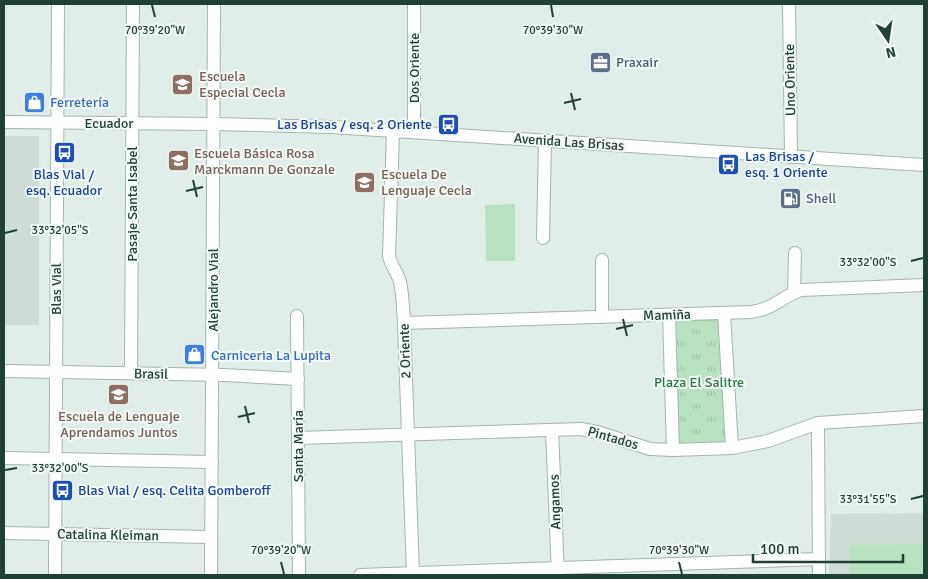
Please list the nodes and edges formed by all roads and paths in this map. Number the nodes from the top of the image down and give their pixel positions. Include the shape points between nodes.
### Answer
1 (58, 4) edge
2 (133, 4) edge
3 (214, 4) edge
4 (414, 4) edge
5 (789, 4) edge
6 (4, 122) edge
7 (57, 122) junction
8 (132, 123) junction
9 (214, 124) junction
10 (393, 131) junction
11 (414, 132) junction
12 (545, 141) junction
13 (791, 157) junction
14 (924, 165) edge
15 (543, 238) dead end
16 (795, 253) dead end
17 (602, 260) dead end
18 (924, 285) edge
19 (794, 292) junction
20 (724, 313) junction
21 (669, 315) junction
22 (297, 316) dead end
23 (602, 317) junction
24 (404, 323) junction
25 (4, 371) edge
26 (56, 372) junction
27 (131, 373) junction
28 (212, 375) junction
29 (298, 379) junction
30 (924, 416) edge
31 (818, 423) junction
32 (552, 430) junction
33 (407, 434) junction
34 (298, 438) junction
35 (732, 448) junction
36 (673, 450) junction
37 (4, 458) edge
38 (56, 459) junction
39 (212, 462) junction
40 (4, 533) edge
41 (56, 534) junction
42 (212, 537) junction
43 (819, 559) junction
44 (558, 572) edge
45 (413, 573) junction
46 (56, 575) edge
47 (211, 575) edge
48 (299, 575) edge
49 (360, 575) edge
50 (819, 575) edge

1 - 7 street, Blas Vial
2 - 8 street, Pasaje Santa Isabel
3 - 9 street, Alejandro Vial
4 - 11 street, Dos Oriente
5 - 13 street, Uno Oriente
6 - 7 street, Ecuador
7 - 8 street, Ecuador
7 - 26 street, Blas Vial
8 - 9 street, Ecuador
8 - 27 street, Pasaje Santa Isabel
9 - 10 street, Avenida Las Brisas
9 - 28 street, Alejandro Vial
10 - 11 street, Avenida Las Brisas
10 - 24 street, 2 Oriente via 389,256 399,280
11 - 12 street, Avenida Las Brisas
12 - 13 street, Avenida Las Brisas
12 - 15 street
13 - 14 street, Avenida Las Brisas
16 - 19 street
17 - 23 street
18 - 19 street, Mamiña
19 - 20 street, Mamiña via 766,309
20 - 21 street, Mamiña
20 - 35 street
21 - 23 street, Mamiña
21 - 36 street
22 - 29 street, Santa María
23 - 24 street, Mamiña
24 - 33 street, 2 Oriente
25 - 26 street, Brasil
26 - 27 street, Brasil
26 - 38 street, Blas Vial
27 - 28 street, Brasil
28 - 29 street, Brasil
28 - 39 street, Alejandro Vial
29 - 34 street, Santa María
30 - 31 street, Pintados
31 - 35 street, Pintados via 768,441
31 - 43 street
32 - 33 street, Pintados
32 - 36 street, Pintados via 589,430 640,447
32 - 44 street, Angamos
33 - 34 street, Pintados
33 - 45 street, 2 Oriente
34 - 48 street, Santa María
35 - 36 street, Pintados
37 - 38 street
38 - 39 street
38 - 41 street, Blas Vial
39 - 42 street, Alejandro Vial
40 - 41 street, Catalina Kleiman
41 - 42 street, Catalina Kleiman
41 - 46 street, Blas Vial
42 - 47 street, Alejandro Vial
43 - 44 street
43 - 50 street
44 - 45 street
45 - 49 street

